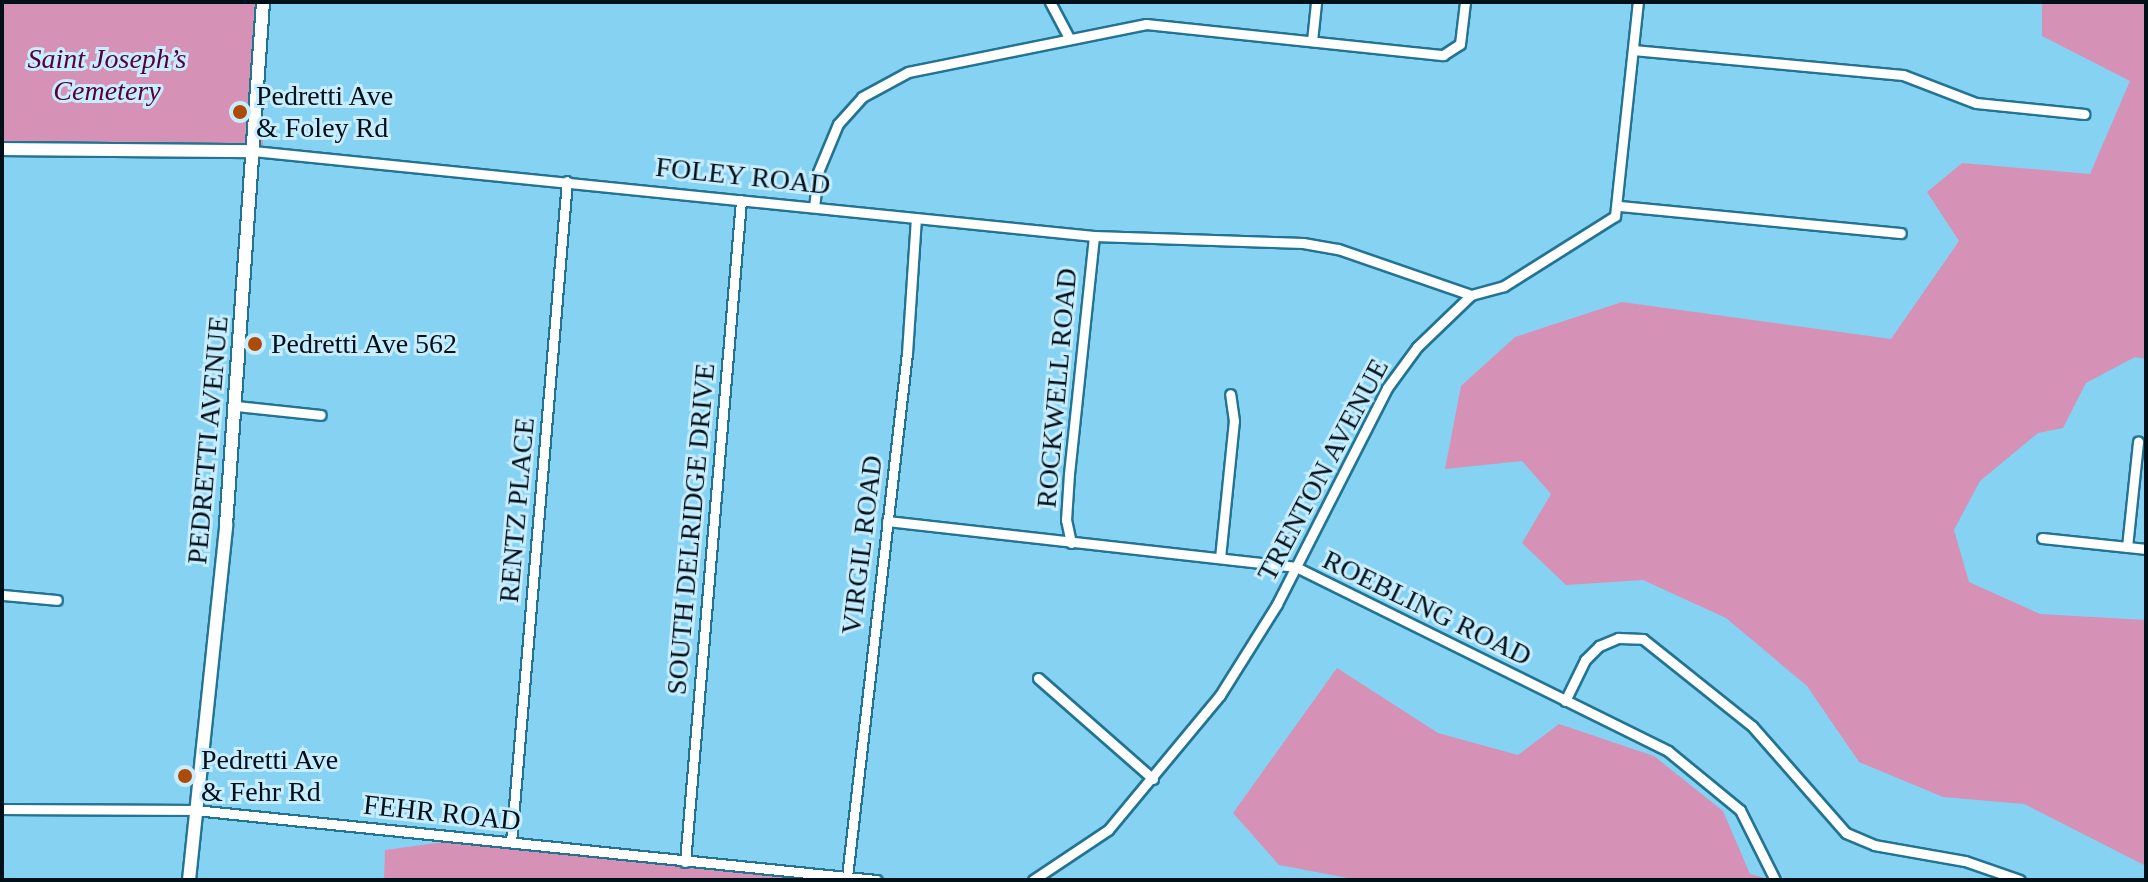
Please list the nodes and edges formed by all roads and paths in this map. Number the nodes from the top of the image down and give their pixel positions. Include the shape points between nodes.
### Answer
1 (263, 2) edge
2 (1050, 2) edge
3 (1316, 2) edge
4 (1465, 2) edge
5 (1638, 2) edge
6 (1069, 37) junction
7 (1312, 41) junction
8 (1633, 50) junction
9 (2084, 114) dead end
10 (2, 149) edge
11 (253, 151) junction
12 (567, 181) junction
13 (741, 200) junction
14 (1619, 206) junction
15 (814, 207) junction
16 (916, 218) junction
17 (1901, 233) dead end
18 (1094, 236) junction
19 (1471, 295) junction
20 (1230, 394) dead end
21 (236, 406) junction
22 (321, 415) dead end
23 (2138, 442) dead end
24 (887, 521) junction
25 (2042, 538) dead end
26 (1071, 543) junction
27 (2127, 547) junction
28 (2146, 549) edge
29 (1220, 558) junction
30 (1296, 567) junction
31 (2, 595) edge
32 (57, 600) dead end
33 (1038, 678) dead end
34 (1565, 701) junction
35 (1153, 779) junction
36 (2, 809) edge
37 (195, 810) junction
38 (511, 842) junction
39 (685, 862) junction
40 (847, 877) junction
41 (189, 880) edge
42 (876, 880) edge
43 (1033, 880) edge
44 (1775, 880) edge
45 (2020, 880) edge

1 - 11 street, PEDRETTI AVENUE
2 - 6 street
3 - 7 street
4 - 7 street via 1460,44 1450,53
5 - 8 street
6 - 7 street via 1146,24
6 - 15 street via 908,72 879,85 851,108 830,138
8 - 9 street via 1903,75 1976,103
8 - 14 street
10 - 11 street, FOLEY ROAD
11 - 12 street, FOLEY ROAD
11 - 21 street, PEDRETTI AVENUE
12 - 13 street, FOLEY ROAD
12 - 38 street, RENTZ PLACE
13 - 15 street, FOLEY ROAD
13 - 39 street, SOUTH DELRIDGE DRIVE
14 - 17 street
14 - 19 street, TRENTON AVENUE via 1610,222 1504,286
15 - 16 street, FOLEY ROAD
16 - 18 street, FOLEY ROAD
16 - 24 street, VIRGIL ROAD
18 - 19 street, FOLEY ROAD via 1303,243 1338,249
18 - 26 street, ROCKWELL ROAD via 1069,474 1066,520
19 - 30 street, TRENTON AVENUE via 1417,347 1387,388
20 - 29 street via 1234,421
21 - 22 street
21 - 37 street, PEDRETTI AVENUE
23 - 27 street
24 - 26 street, ROEBLING ROAD
24 - 40 street, VIRGIL ROAD
25 - 27 street
26 - 29 street, ROEBLING ROAD
27 - 28 street
29 - 30 street, ROEBLING ROAD
30 - 34 street, ROEBLING ROAD
30 - 35 street, TRENTON AVENUE via 1220,695
31 - 32 street
33 - 35 street
34 - 44 street, ROEBLING ROAD via 1668,751 1729,798 1749,823
34 - 45 street via 1585,660 1599,646 1618,638 1643,639 1752,726 1846,833 1874,845 1965,861
35 - 43 street, TRENTON AVENUE via 1088,848
36 - 37 street, FEHR ROAD
37 - 38 street, FEHR ROAD
37 - 41 street, PEDRETTI AVENUE
38 - 39 street, FEHR ROAD
39 - 40 street, FEHR ROAD
40 - 42 street, FEHR ROAD

